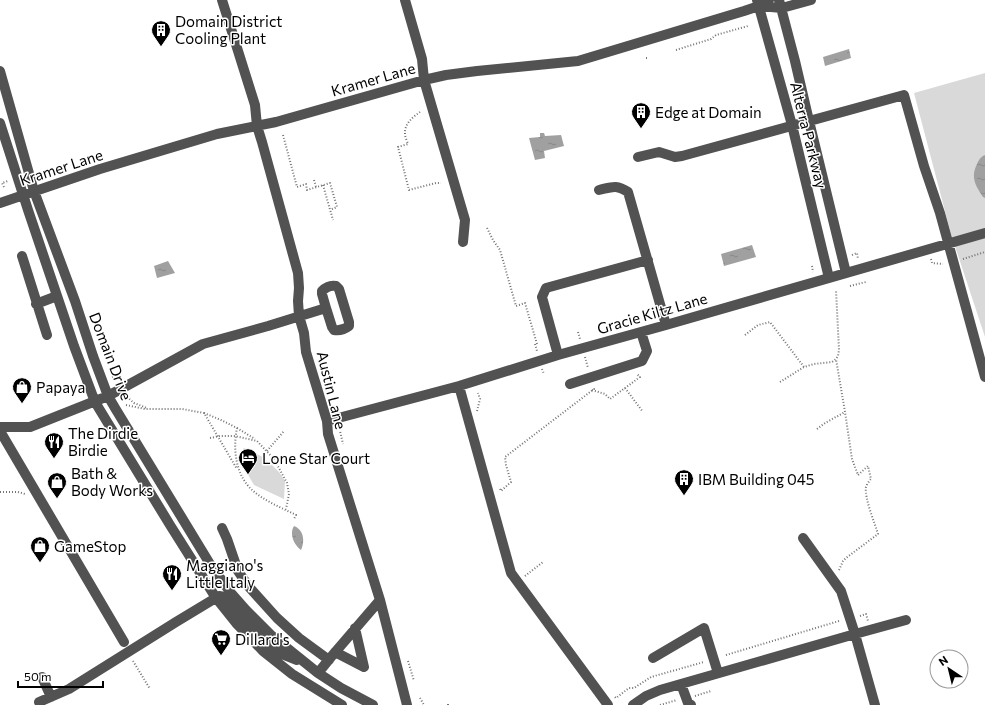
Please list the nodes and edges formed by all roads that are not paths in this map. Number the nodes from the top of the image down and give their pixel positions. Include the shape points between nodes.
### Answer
1 (222, 0) edge
2 (405, 0) edge
3 (769, 0) edge
4 (811, 0) edge
5 (758, 3) edge
6 (780, 4) edge
7 (0, 71) edge
8 (424, 80) junction
9 (808, 121) junction
10 (0, 122) edge
11 (256, 126) junction
12 (792, 126) junction
13 (638, 157) dead end
14 (599, 190) dead end
15 (34, 191) junction
16 (23, 195) junction
17 (0, 203) edge
18 (981, 234) edge
19 (463, 242) dead end
20 (948, 244) junction
21 (22, 256) dead end
22 (648, 260) junction
23 (846, 273) junction
24 (829, 278) junction
25 (57, 296) junction
26 (36, 304) junction
27 (326, 308) dead end
28 (299, 316) junction
29 (666, 325) junction
30 (641, 332) junction
31 (47, 335) dead end
32 (558, 355) junction
33 (985, 377) edge
34 (570, 384) dead end
35 (459, 386) junction
36 (108, 396) junction
37 (94, 402) junction
38 (327, 421) junction
39 (0, 427) edge
40 (0, 431) edge
41 (222, 528) dead end
42 (802, 538) dead end
43 (238, 571) junction
44 (223, 582) junction
45 (216, 598) junction
46 (380, 600) junction
47 (906, 620) dead end
48 (355, 628) junction
49 (855, 634) junction
50 (124, 642) dead end
51 (332, 656) junction
52 (653, 658) dead end
53 (306, 664) junction
54 (318, 673) junction
55 (718, 673) junction
56 (42, 677) dead end
57 (680, 684) junction
58 (353, 695) junction
59 (51, 697) junction
60 (691, 701) edge
61 (39, 702) dead end
62 (342, 705) edge
63 (347, 705) edge
64 (373, 705) edge
65 (406, 705) edge
66 (608, 705) edge
67 (633, 705) edge
68 (875, 705) edge

1 - 11 street, Austin Lane via 254,105
2 - 8 street via 422,59
3 - 5 street, Kramer Lane
4 - 6 street, Kramer Lane
5 - 6 street, Kramer Lane
5 - 8 street, Kramer Lane via 578,61 477,71
5 - 12 street, Alterra Parkway
6 - 9 street, Alterra Parkway
7 - 15 street, Domain Drive
8 - 11 street, Kramer Lane
8 - 19 street via 465,220
9 - 12 street
9 - 20 street via 904,95
9 - 23 street, Alterra Parkway
10 - 16 street, Domain Drive
11 - 15 street, Kramer Lane via 217,134
11 - 28 street, Austin Lane via 298,273
12 - 13 street via 682,156 675,157 659,152
12 - 24 street, Alterra Parkway
14 - 22 street via 617,186 628,192
15 - 16 street, Kramer Lane
15 - 36 street, Domain Drive
16 - 17 street, Kramer Lane
16 - 25 street, Domain Drive
18 - 20 street, Gracie Kiltz Lane
20 - 23 street, Gracie Kiltz Lane
20 - 33 street
21 - 26 street
22 - 29 street
22 - 32 street via 546,288 542,297
23 - 24 street, Gracie Kiltz Lane
24 - 29 street, Gracie Kiltz Lane
25 - 26 street
25 - 37 street, Domain Drive
26 - 31 street
27 - 28 street
28 - 36 street via 203,344
28 - 38 street, Austin Lane via 306,352
29 - 30 street, Gracie Kiltz Lane
30 - 32 street, Gracie Kiltz Lane
30 - 34 street via 647,351 642,360
32 - 35 street, Gracie Kiltz Lane
35 - 38 street, Gracie Kiltz Lane
35 - 66 street via 511,573
36 - 37 street
36 - 44 street, Domain Drive
37 - 39 street via 30,427
37 - 45 street, Domain Drive
38 - 46 street, Austin Lane via 328,434
40 - 50 street
41 - 43 street
42 - 49 street via 841,591
43 - 44 street
43 - 51 street via 277,618 299,638
44 - 53 street, Domain Drive via 272,636
45 - 53 street via 225,597 265,640 282,654
45 - 59 street via 69,689
45 - 62 street, Domain Drive via 263,651 292,674
46 - 48 street
46 - 65 street, Austin Lane
47 - 49 street
48 - 51 street
48 - 51 street via 364,667
49 - 55 street
49 - 68 street
51 - 54 street
52 - 55 street via 704,628
53 - 54 street, Domain Drive
54 - 58 street, Domain Drive
55 - 57 street
56 - 59 street
57 - 60 street via 688,703
57 - 67 street via 646,696
58 - 63 street
58 - 64 street, Domain Drive
59 - 61 street

